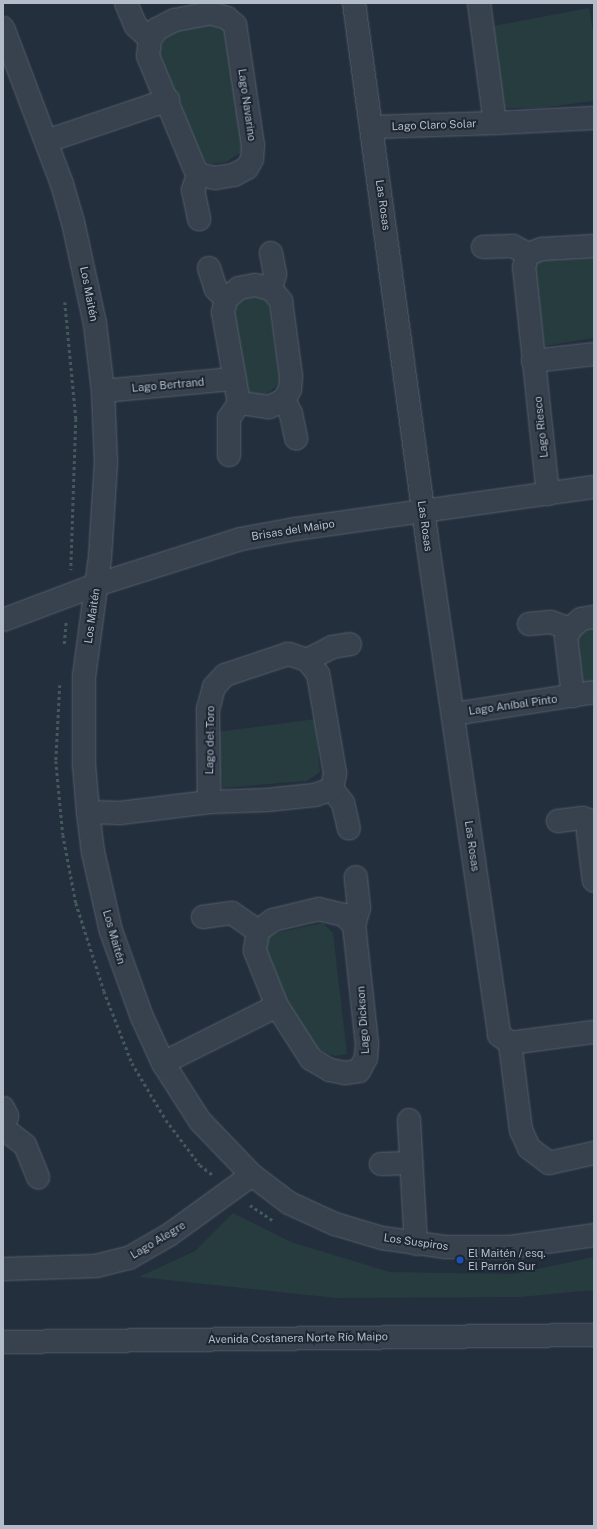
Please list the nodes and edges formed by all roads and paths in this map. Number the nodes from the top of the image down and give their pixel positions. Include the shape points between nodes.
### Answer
1 (126, 3) edge
2 (354, 3) edge
3 (479, 3) edge
4 (230, 10) edge
5 (3, 28) edge
6 (150, 39) junction
7 (168, 100) junction
8 (594, 118) edge
9 (495, 123) junction
10 (373, 127) junction
11 (47, 142) junction
12 (198, 174) junction
13 (199, 219) dead end
14 (594, 246) edge
15 (483, 247) dead end
16 (271, 253) dead end
17 (528, 254) junction
18 (209, 268) dead end
19 (271, 289) junction
20 (226, 299) junction
21 (594, 354) edge
22 (534, 361) junction
23 (233, 379) junction
24 (103, 391) junction
25 (284, 400) junction
26 (239, 403) junction
27 (296, 438) dead end
28 (229, 455) dead end
29 (594, 487) edge
30 (548, 494) junction
31 (423, 512) junction
32 (96, 585) junction
33 (594, 617) edge
34 (3, 620) edge
35 (530, 624) dead end
36 (570, 629) junction
37 (350, 644) dead end
38 (307, 660) junction
39 (584, 694) edge
40 (454, 714) junction
41 (332, 789) junction
42 (209, 802) junction
43 (88, 812) junction
44 (558, 821) dead end
45 (594, 822) edge
46 (594, 825) edge
47 (349, 828) dead end
48 (356, 876) dead end
49 (594, 881) edge
50 (203, 917) dead end
51 (354, 925) junction
52 (258, 932) junction
53 (277, 1006) junction
54 (594, 1032) edge
55 (510, 1043) junction
56 (163, 1063) junction
57 (3, 1108) edge
58 (409, 1120) dead end
59 (3, 1129) edge
60 (594, 1153) edge
61 (410, 1163) junction
62 (381, 1164) dead end
63 (252, 1175) junction
64 (38, 1177) dead end
65 (594, 1235) edge
66 (416, 1244) junction
67 (3, 1269) edge
68 (594, 1335) edge
69 (3, 1342) edge

1 - 6 street via 136,26
2 - 10 street, Las Rosas
3 - 9 street
4 - 6 street, Lago Navarino via 175,20 156,29
4 - 12 street, Lago Navarino via 235,25 253,146 252,159 247,168 234,175 215,178
5 - 11 street, Los Maitén
6 - 7 street via 148,56
7 - 11 street
7 - 12 street
8 - 9 street, Lago Claro Solar
9 - 10 street, Lago Claro Solar
10 - 31 street, Las Rosas
11 - 24 street, Los Maitén via 73,222 89,289
12 - 13 street via 193,190
14 - 17 street via 542,249
15 - 17 street via 513,246
16 - 19 street via 275,274
17 - 22 street, Lago Riesco via 524,267
18 - 20 street via 216,289
19 - 20 street via 250,286 239,288
19 - 25 street via 281,301 291,376 290,389
20 - 23 street via 223,312
21 - 22 street
22 - 30 street, Lago Riesco
23 - 24 street, Lago Bertrand
23 - 26 street
24 - 32 street, Los Maitén via 106,462
25 - 26 street via 269,407
25 - 27 street via 291,414
26 - 28 street via 229,418
29 - 30 street, Brisas del Maipo
30 - 31 street, Brisas del Maipo
31 - 32 street, Brisas del Maipo via 294,529 241,539
31 - 40 street, Las Rosas
32 - 34 street, Brisas del Maipo
32 - 43 street, Los Maitén via 87,650 83,718
33 - 36 street via 581,619
35 - 36 street via 551,622
36 - 39 street, Lago Aníbal Pinto via 566,638
37 - 38 street via 332,647
38 - 41 street via 318,674 336,773
38 - 42 street, Lago del Toro via 288,654 225,675 214,688 208,709
39 - 40 street, Lago Aníbal Pinto
40 - 55 street, Las Rosas via 499,1035
41 - 42 street via 315,795 273,800
41 - 47 street via 343,803
42 - 43 street via 120,813
43 - 56 street, Los Maitén via 93,852 111,931 142,1018
44 - 45 street via 583,818
46 - 49 street via 588,833
48 - 51 street, Lago Dickson via 359,908
50 - 52 street via 232,913
51 - 52 street via 344,915 319,909 273,920
51 - 53 street, Lago Dickson via 367,1044 366,1058 359,1071 345,1073 330,1070 311,1059
52 - 53 street, Lago Dickson via 255,951
53 - 56 street
54 - 55 street
55 - 60 street via 521,1130 529,1148 549,1163
56 - 63 street, Los Maitén via 200,1121
57 - 59 street via 7,1116
58 - 61 street
59 - 64 street via 25,1145
61 - 62 street
61 - 66 street
63 - 66 street, Los Suspiros via 289,1203 335,1224 382,1238
63 - 67 street, Lago Alegre via 169,1235 129,1258 96,1266
65 - 66 street, Los Suspiros via 510,1247
68 - 69 street, Avenida Costanera Norte Río Maipo

